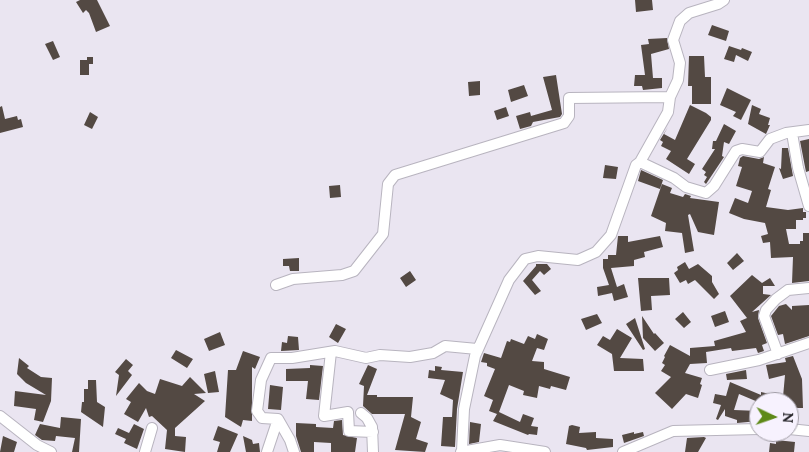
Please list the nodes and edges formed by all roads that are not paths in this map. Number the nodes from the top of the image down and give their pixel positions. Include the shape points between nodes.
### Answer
1 (724, 0) edge
2 (670, 97) junction
3 (809, 130) edge
4 (792, 133) junction
5 (640, 162) junction
6 (809, 206) edge
7 (276, 285) dead end
8 (809, 288) edge
9 (809, 343) edge
10 (477, 350) junction
11 (331, 352) junction
12 (778, 354) junction
13 (710, 370) dead end
14 (361, 413) dead end
15 (0, 416) edge
16 (278, 419) junction
17 (749, 429) edge
18 (152, 430) dead end
19 (373, 432) junction
20 (51, 452) edge
21 (146, 452) edge
22 (268, 452) edge
23 (294, 452) edge
24 (373, 452) edge
25 (461, 452) edge
26 (545, 452) edge
27 (623, 452) edge

1 - 2 street via 689,13 680,21 673,40 678,52 679,71
2 - 5 street via 668,112
2 - 7 street via 569,98 569,116 564,123 395,175 388,184 384,234 354,271 293,279
3 - 4 street
4 - 5 street via 770,139 760,152 736,151 706,193 686,187
4 - 6 street
5 - 10 street via 636,165 606,242 583,259 538,256 525,259 509,280
8 - 12 street via 788,290 766,310 764,316
9 - 12 street
10 - 11 street via 445,346 424,355 369,358
10 - 25 street via 464,410
11 - 16 street via 271,358 261,380 257,411 262,418
11 - 19 street via 324,416 348,412 349,430
12 - 13 street
14 - 19 street via 370,421
15 - 20 street
16 - 22 street
16 - 23 street
17 - 27 street via 673,430
18 - 21 street
19 - 24 street
25 - 26 street via 500,445

